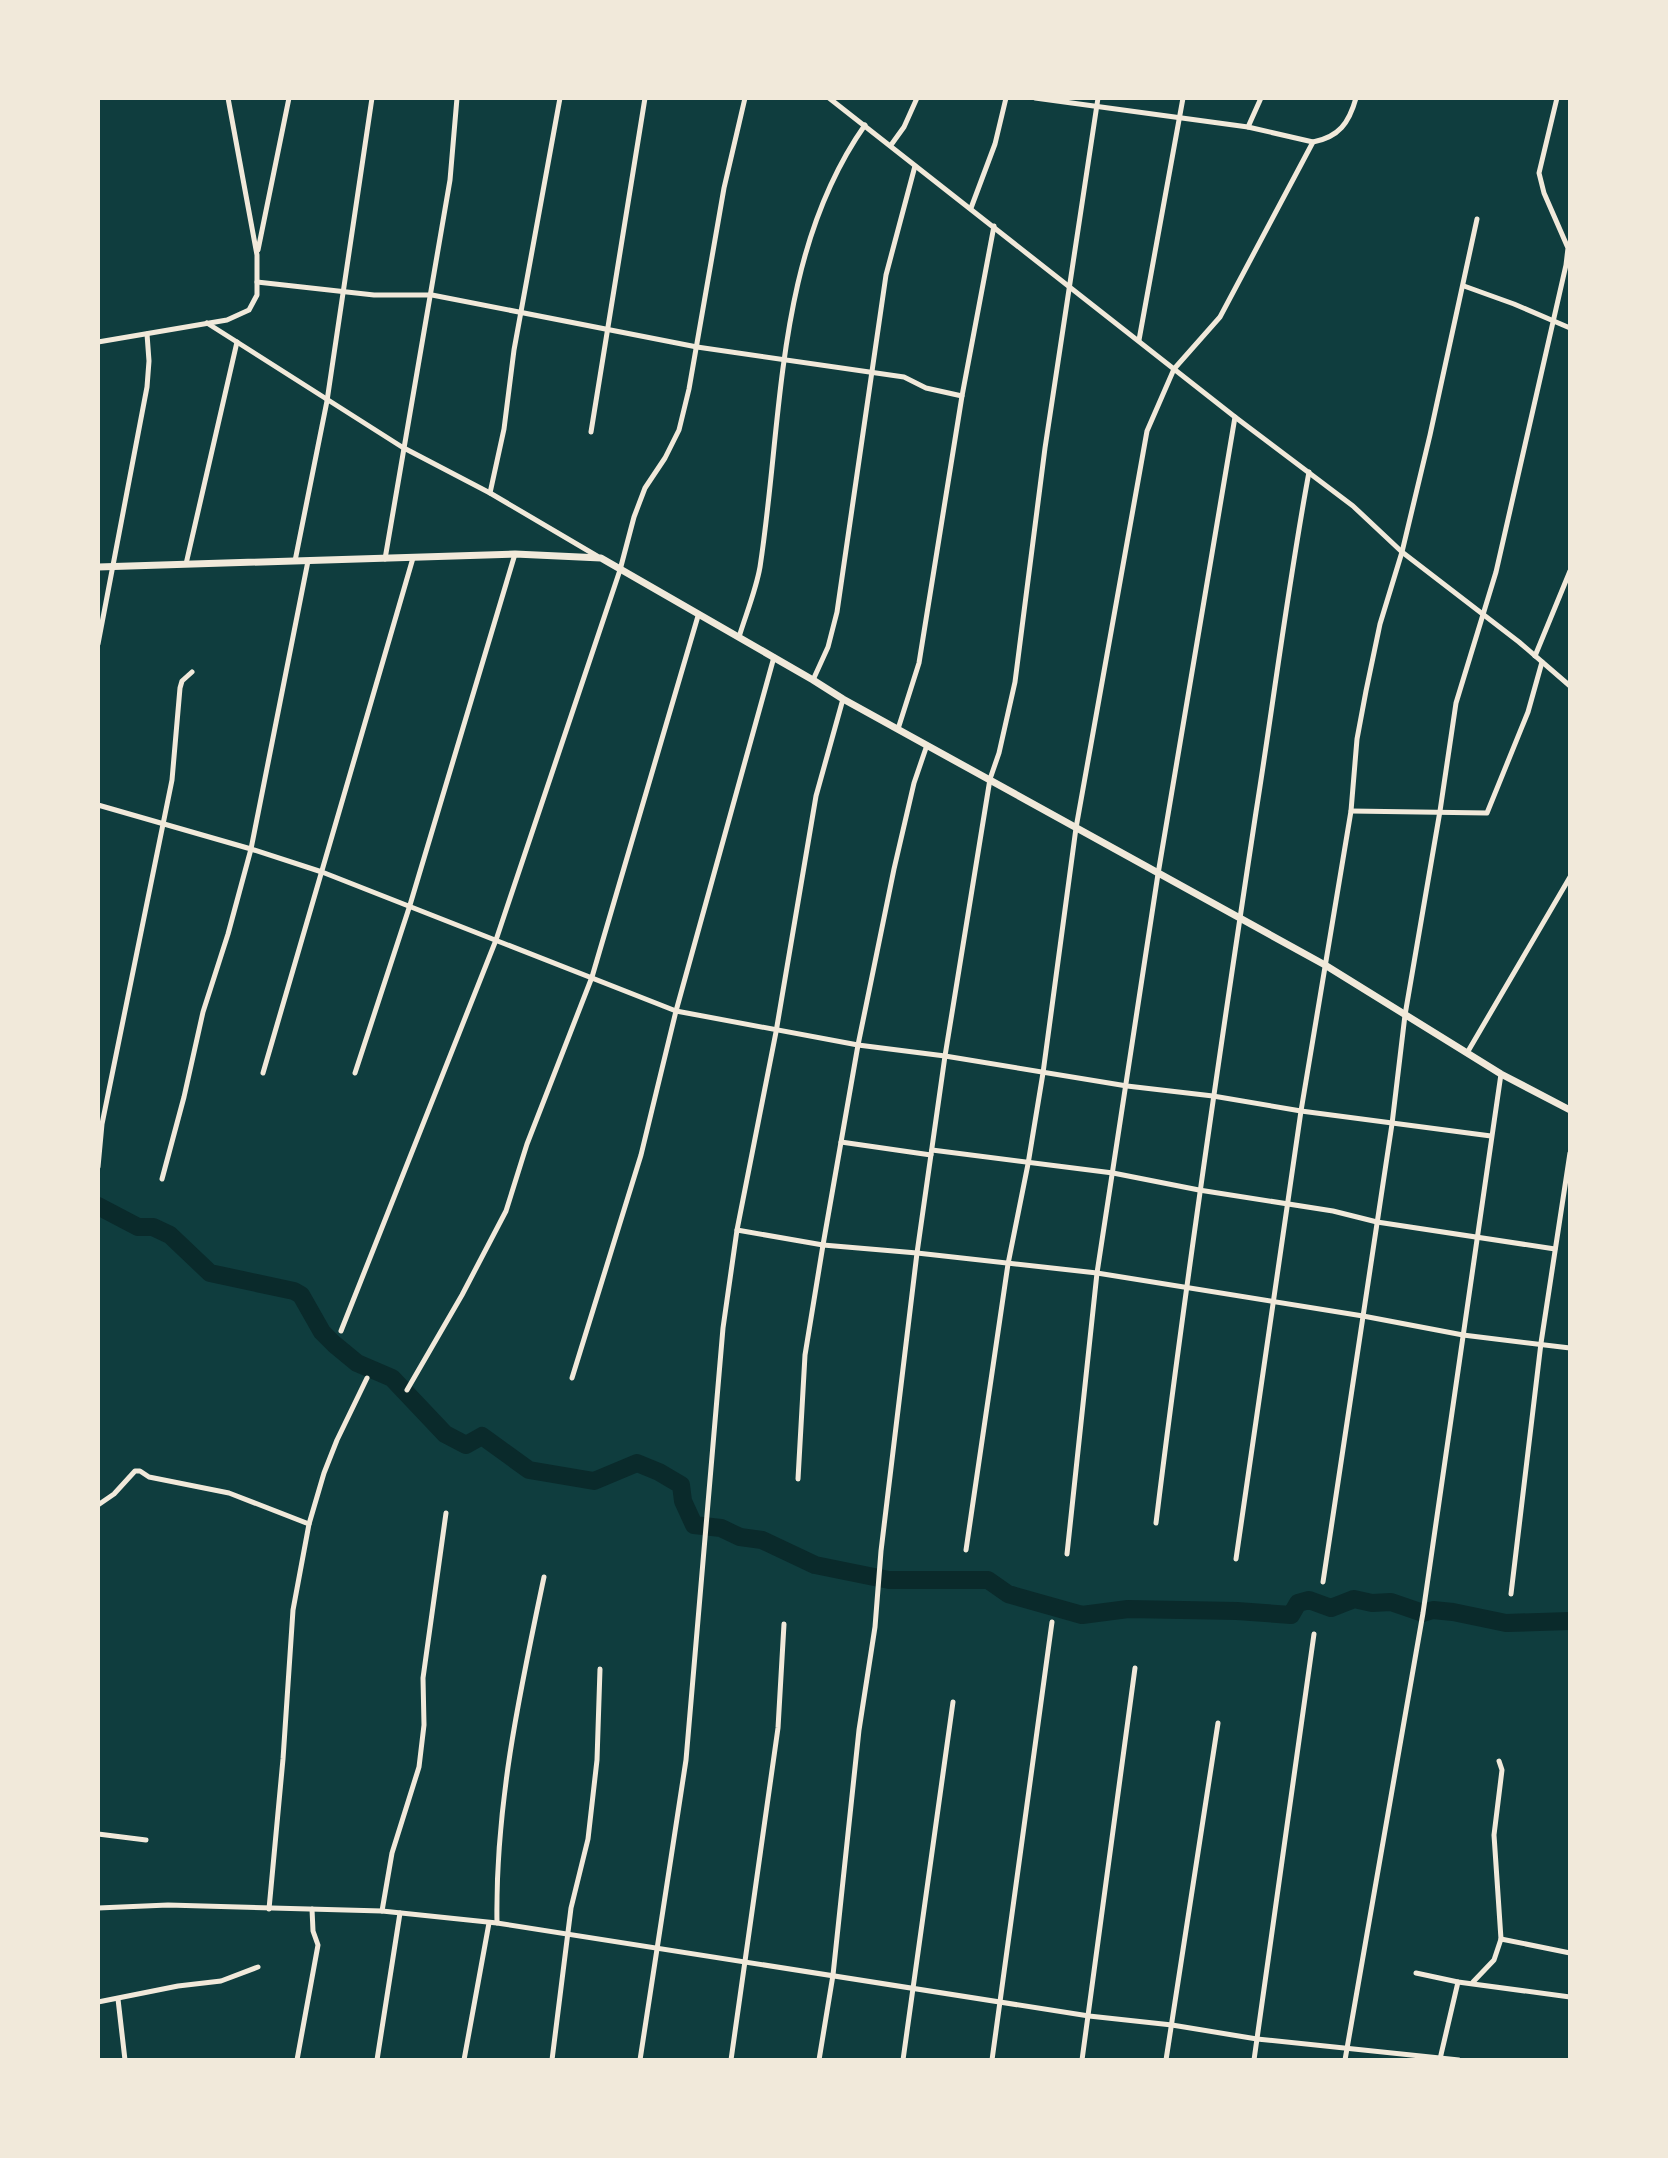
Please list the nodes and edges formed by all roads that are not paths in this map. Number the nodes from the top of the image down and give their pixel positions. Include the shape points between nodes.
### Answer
1 (228, 98) edge
2 (289, 98) edge
3 (372, 98) edge
4 (457, 98) edge
5 (560, 98) edge
6 (645, 98) edge
7 (745, 98) edge
8 (829, 98) edge
9 (917, 98) edge
10 (1006, 98) edge
11 (1035, 98) edge
12 (1183, 98) edge
13 (1261, 98) edge
14 (1356, 98) edge
15 (1557, 98) edge
16 (1097, 102) edge
17 (1180, 118) junction
18 (865, 125) junction
19 (1248, 127) junction
20 (1313, 142) junction
21 (891, 145) junction
22 (915, 166) junction
23 (971, 208) junction
24 (1477, 219) dead end
25 (994, 226) junction
26 (257, 255) junction
27 (257, 282) junction
28 (1068, 285) junction
29 (1464, 286) junction
30 (342, 291) junction
31 (432, 295) junction
32 (521, 314) junction
33 (207, 323) junction
34 (1554, 323) junction
35 (607, 328) junction
36 (1570, 328) edge
37 (147, 334) junction
38 (1139, 340) junction
39 (98, 342) edge
40 (237, 342) junction
41 (697, 347) junction
42 (784, 361) junction
43 (1174, 369) junction
44 (871, 374) junction
45 (962, 396) junction
46 (327, 401) junction
47 (1235, 417) junction
48 (591, 432) dead end
49 (402, 447) junction
50 (1309, 472) junction
51 (490, 493) junction
52 (1402, 552) junction
53 (515, 554) junction
54 (413, 558) junction
55 (601, 558) junction
56 (385, 559) junction
57 (308, 561) junction
58 (295, 562) junction
59 (186, 565) junction
60 (98, 567) edge
61 (115, 567) junction
62 (620, 570) junction
63 (1570, 571) edge
64 (698, 616) junction
65 (1484, 616) junction
66 (739, 637) junction
67 (98, 644) edge
68 (1535, 656) junction
69 (774, 657) junction
70 (1542, 662) junction
71 (192, 672) dead end
72 (813, 680) junction
73 (1570, 686) edge
74 (843, 699) junction
75 (898, 729) junction
76 (927, 745) junction
77 (990, 779) junction
78 (98, 805) edge
79 (1351, 811) junction
80 (1440, 811) junction
81 (164, 825) junction
82 (1076, 828) junction
83 (251, 849) junction
84 (322, 872) junction
85 (1158, 874) junction
86 (1570, 877) edge
87 (410, 905) junction
88 (1240, 920) junction
89 (496, 940) junction
90 (1325, 965) junction
91 (592, 977) junction
92 (676, 1011) junction
93 (1405, 1015) junction
94 (776, 1032) junction
95 (858, 1045) junction
96 (1467, 1053) junction
97 (945, 1056) junction
98 (263, 1073) dead end
99 (355, 1073) dead end
100 (1043, 1073) junction
101 (1501, 1074) junction
102 (1127, 1086) junction
103 (1213, 1096) junction
104 (1570, 1110) edge
105 (1301, 1111) junction
106 (1392, 1124) junction
107 (1491, 1136) junction
108 (841, 1142) junction
109 (931, 1153) junction
110 (1570, 1153) edge
111 (1028, 1164) junction
112 (98, 1167) edge
113 (1113, 1173) junction
114 (162, 1179) dead end
115 (1199, 1190) junction
116 (1288, 1205) junction
117 (1377, 1222) junction
118 (737, 1230) junction
119 (1478, 1239) junction
120 (823, 1245) junction
121 (1555, 1249) junction
122 (917, 1253) junction
123 (1008, 1264) junction
124 (1097, 1273) junction
125 (1184, 1287) junction
126 (1275, 1303) junction
127 (1363, 1316) junction
128 (341, 1331) dead end
129 (1463, 1335) junction
130 (1541, 1343) junction
131 (1570, 1348) edge
132 (367, 1378) dead end
133 (572, 1378) dead end
134 (407, 1390) dead end
135 (798, 1479) dead end
136 (98, 1505) edge
137 (446, 1513) dead end
138 (1156, 1523) dead end
139 (309, 1524) junction
140 (966, 1550) dead end
141 (1067, 1554) dead end
142 (1236, 1559) dead end
143 (544, 1577) dead end
144 (1323, 1582) dead end
145 (1511, 1594) dead end
146 (1052, 1622) dead end
147 (784, 1624) dead end
148 (1314, 1634) dead end
149 (1135, 1668) dead end
150 (600, 1669) dead end
151 (953, 1702) dead end
152 (1218, 1723) dead end
153 (1499, 1761) dead end
154 (98, 1834) edge
155 (146, 1840) dead end
156 (98, 1908) edge
157 (269, 1909) junction
158 (312, 1909) junction
159 (382, 1911) junction
160 (400, 1913) junction
161 (489, 1923) junction
162 (497, 1923) junction
163 (569, 1935) junction
164 (1501, 1939) junction
165 (656, 1947) junction
166 (1570, 1953) edge
167 (746, 1961) junction
168 (258, 1967) dead end
169 (1416, 1973) dead end
170 (833, 1975) junction
171 (1458, 1982) junction
172 (1472, 1983) junction
173 (914, 1987) junction
174 (1570, 1997) edge
175 (118, 1999) junction
176 (98, 2002) edge
177 (1001, 2003) junction
178 (1089, 2016) junction
179 (1172, 2025) junction
180 (1257, 2039) junction
181 (1347, 2049) junction
182 (1440, 2059) edge
183 (125, 2060) edge
184 (297, 2060) edge
185 (377, 2060) edge
186 (464, 2060) edge
187 (552, 2060) edge
188 (640, 2060) edge
189 (731, 2060) edge
190 (819, 2060) edge
191 (903, 2060) edge
192 (992, 2060) edge
193 (1082, 2060) edge
194 (1166, 2060) edge
195 (1254, 2060) edge
196 (1345, 2060) edge
197 (1459, 2060) edge

1 - 26 street
2 - 26 street
3 - 30 street
4 - 31 street
5 - 32 street
6 - 35 street
7 - 41 street
8 - 18 street
9 - 21 street
10 - 23 street
11 - 16 street
12 - 17 street
13 - 19 street
14 - 20 street via 1342,129
15 - 34 street via 1539,173 1568,248
16 - 17 street
16 - 28 street
17 - 19 street
17 - 38 street
18 - 21 street
18 - 42 street via 821,205
19 - 20 street
20 - 43 street via 1220,317
21 - 22 street
22 - 23 street
22 - 44 street via 886,275
23 - 25 street
24 - 29 street
25 - 28 street
25 - 45 street
26 - 27 street
27 - 30 street
27 - 33 street via 249,310
28 - 38 street
28 - 77 street via 1015,682
29 - 34 street
29 - 52 street
30 - 31 street
30 - 46 street
31 - 32 street
31 - 49 street
32 - 35 street
32 - 51 street
33 - 37 street
33 - 40 street
34 - 36 street
34 - 65 street
35 - 41 street
35 - 48 street
37 - 39 street
37 - 61 street via 147,387
38 - 43 street
40 - 46 street
40 - 59 street
41 - 42 street
41 - 62 street via 679,430 645,488
42 - 44 street
42 - 66 street via 759,570
43 - 47 street
43 - 82 street via 1147,431
44 - 45 street via 904,377
44 - 72 street via 837,612
45 - 75 street via 919,663
46 - 49 street
46 - 58 street
47 - 50 street
47 - 85 street
49 - 51 street
49 - 56 street
50 - 52 street
50 - 88 street
51 - 55 street
52 - 65 street
52 - 79 street via 1366,691
53 - 54 street
53 - 55 street
53 - 87 street
54 - 56 street
54 - 84 street
55 - 62 street
56 - 57 street
57 - 58 street
57 - 83 street
58 - 59 street
59 - 61 street
60 - 61 street
61 - 67 street
62 - 64 street
62 - 89 street
63 - 68 street
64 - 66 street
64 - 91 street
65 - 68 street
65 - 80 street via 1456,703
66 - 69 street
68 - 70 street
69 - 72 street
69 - 92 street
70 - 73 street
70 - 80 street via 1487,813
71 - 81 street via 180,688
72 - 74 street
74 - 75 street
74 - 94 street via 816,796
75 - 76 street
76 - 77 street
76 - 95 street via 897,855
77 - 82 street
77 - 97 street
78 - 81 street
79 - 80 street
79 - 90 street
80 - 93 street
81 - 83 street
81 - 112 street via 102,1124
82 - 85 street
82 - 100 street
83 - 84 street
83 - 114 street
84 - 87 street
84 - 98 street
85 - 88 street
85 - 102 street
86 - 96 street
87 - 89 street
87 - 99 street
88 - 90 street
88 - 103 street
89 - 91 street
89 - 128 street
90 - 93 street
90 - 105 street
91 - 92 street
91 - 134 street via 506,1211
92 - 94 street
92 - 133 street via 641,1155
93 - 96 street
93 - 106 street
94 - 95 street
94 - 118 street
95 - 97 street
95 - 108 street
96 - 101 street
97 - 100 street
97 - 109 street
100 - 102 street
100 - 111 street
101 - 104 street
101 - 107 street
102 - 103 street
102 - 113 street
103 - 105 street
103 - 115 street
105 - 106 street
105 - 116 street
106 - 107 street
106 - 117 street
107 - 119 street
108 - 109 street
108 - 120 street
109 - 111 street
109 - 122 street
110 - 121 street
111 - 113 street
111 - 123 street
113 - 115 street
113 - 124 street
115 - 116 street
115 - 125 street
116 - 117 street
116 - 126 street
117 - 119 street
117 - 127 street
118 - 120 street
118 - 165 street via 723,1328 686,1760
119 - 121 street
119 - 129 street
120 - 122 street
120 - 135 street via 805,1355
121 - 130 street
122 - 123 street
122 - 170 street
123 - 124 street
123 - 140 street
124 - 125 street
124 - 141 street
125 - 126 street
125 - 138 street
126 - 127 street
126 - 142 street
127 - 129 street
127 - 144 street
129 - 130 street
129 - 181 street via 1423,1613
130 - 131 street
130 - 145 street
132 - 139 street via 337,1440
136 - 139 street via 140,1471 229,1493
137 - 159 street via 423,1678 419,1767 392,1853
139 - 157 street via 290,1638
143 - 162 street via 502,1811
146 - 177 street
147 - 167 street via 778,1728
148 - 180 street
149 - 178 street
150 - 163 street via 588,1839
151 - 173 street
152 - 179 street
153 - 164 street via 1494,1835
154 - 155 street
156 - 157 street
157 - 158 street
158 - 159 street
158 - 184 street via 318,1945
159 - 160 street
160 - 161 street
160 - 185 street
161 - 162 street
161 - 186 street
162 - 163 street
163 - 165 street
163 - 187 street
164 - 166 street
164 - 172 street via 1494,1960
165 - 167 street
165 - 188 street
167 - 170 street
167 - 189 street
168 - 175 street via 221,1981
169 - 171 street
170 - 173 street
170 - 190 street
171 - 172 street
171 - 182 street
172 - 174 street
173 - 177 street
173 - 191 street
175 - 176 street
175 - 183 street
177 - 178 street
177 - 192 street
178 - 179 street
178 - 193 street
179 - 180 street
179 - 194 street
180 - 181 street
180 - 195 street
181 - 182 street
181 - 196 street
182 - 197 street

